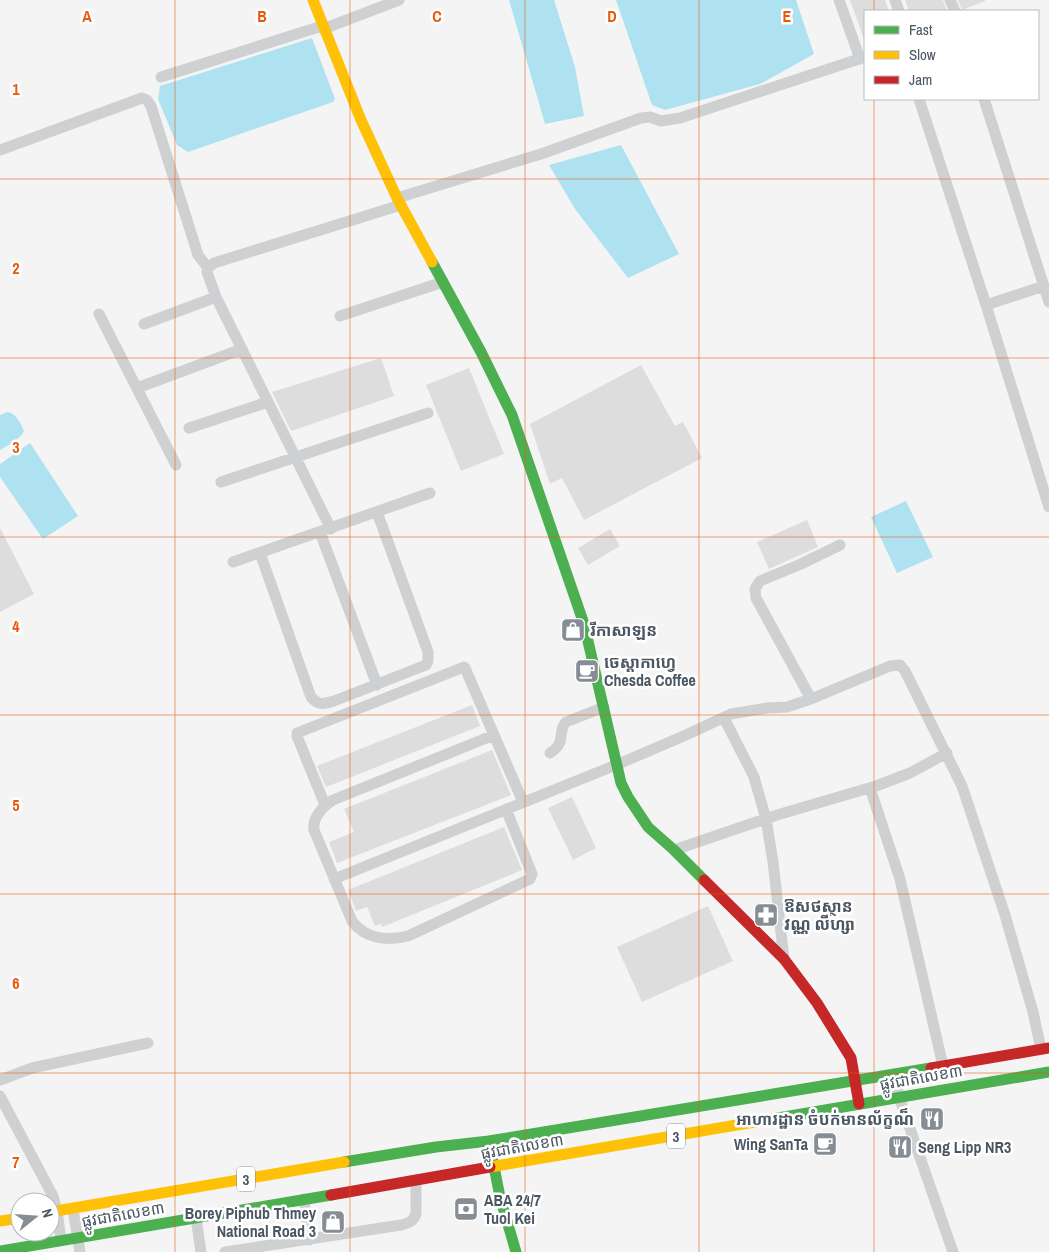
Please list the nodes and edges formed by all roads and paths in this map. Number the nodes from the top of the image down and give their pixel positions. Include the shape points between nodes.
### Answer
1 (313, 0) edge
2 (398, 0) edge
3 (839, 0) edge
4 (323, 27) junction
5 (863, 58) edge
6 (161, 77) dead end
7 (919, 100) edge
8 (984, 100) edge
9 (0, 150) edge
10 (399, 201) junction
11 (208, 268) junction
12 (443, 282) junction
13 (1044, 286) junction
14 (216, 298) junction
15 (1049, 302) edge
16 (986, 305) junction
17 (99, 314) dead end
18 (340, 316) dead end
19 (144, 324) dead end
20 (242, 349) junction
21 (137, 388) junction
22 (268, 402) junction
23 (428, 413) dead end
24 (189, 428) dead end
25 (295, 458) junction
26 (176, 465) dead end
27 (222, 482) dead end
28 (430, 493) dead end
29 (1049, 507) edge
30 (377, 512) junction
31 (326, 531) junction
32 (840, 545) dead end
33 (260, 553) junction
34 (233, 562) dead end
35 (377, 685) junction
36 (811, 699) junction
37 (604, 708) junction
38 (724, 718) junction
39 (494, 735) junction
40 (946, 752) junction
41 (550, 753) dead end
42 (616, 765) junction
43 (870, 788) junction
44 (523, 802) junction
45 (325, 805) junction
46 (506, 809) junction
47 (766, 819) junction
48 (674, 850) junction
49 (334, 879) junction
50 (784, 959) junction
51 (148, 1043) dead end
52 (1045, 1048) edge
53 (943, 1066) junction
54 (1049, 1072) edge
55 (894, 1074) junction
56 (0, 1080) edge
57 (855, 1081) junction
58 (0, 1096) edge
59 (899, 1097) junction
60 (859, 1104) junction
61 (489, 1142) junction
62 (493, 1167) junction
63 (416, 1180) junction
64 (51, 1192) edge
65 (304, 1199) junction
66 (73, 1209) junction
67 (60, 1211) edge
68 (196, 1218) junction
69 (60, 1236) edge
70 (78, 1238) junction
71 (61, 1240) junction
72 (309, 1240) junction
73 (0, 1251) edge
74 (80, 1252) edge
75 (202, 1252) edge
76 (225, 1252) edge
77 (516, 1252) edge
78 (953, 1252) edge

1 - 4 main road
2 - 4 street
3 - 5 street
4 - 6 street
4 - 10 main road
5 - 10 street via 680,118 661,121 640,118
7 - 16 street
8 - 13 street
9 - 11 street via 142,98 147,100 198,255
10 - 11 street via 214,263
10 - 12 main road
11 - 14 street
12 - 18 street
12 - 37 main road via 512,414 584,624
13 - 15 street
13 - 16 street
14 - 19 street
14 - 20 street
16 - 29 street
17 - 21 street
20 - 21 street
20 - 22 street
21 - 26 street
22 - 24 street
22 - 25 street
23 - 25 street
25 - 27 street
25 - 31 street
28 - 30 street
30 - 31 street
30 - 35 street via 428,652 426,665
31 - 33 street
31 - 35 street
32 - 36 street via 760,581 755,589 756,598
33 - 34 street
33 - 35 street via 315,702 334,701
36 - 38 street via 787,707 731,714
36 - 40 street via 890,666 900,665
37 - 41 street via 566,722 558,748
37 - 42 main road
38 - 42 street
38 - 47 street via 754,777
39 - 44 street
39 - 45 street
39 - 45 street via 464,668 297,733
40 - 43 street via 910,773
40 - 52 street via 962,786
42 - 44 street
42 - 48 main road via 628,797 648,827
43 - 47 street
43 - 53 street via 900,879
44 - 46 street
45 - 49 street via 313,826
46 - 49 street
46 - 49 street via 532,874 530,879 408,936 382,938 357,928
47 - 48 street
47 - 50 street
48 - 50 main road
50 - 57 main road via 817,1003 851,1058
51 - 56 street via 32,1068
52 - 53 main road, ផ្លូវជាតិលេខ៣ / 3
53 - 55 main road, ផ្លូវជាតិលេខ៣ / 3
54 - 59 main road, ផ្លូវជាតិលេខ៣ / 3
55 - 57 main road, ផ្លូវជាតិលេខ៣ / 3
55 - 59 street
57 - 60 main road
57 - 61 main road, ផ្លូវជាតិលេខ៣ / 3
58 - 64 street
59 - 60 main road, ផ្លូវជាតិលេខ៣ / 3
59 - 78 street
60 - 62 main road, ផ្លូវជាតិលេខ៣ / 3
61 - 62 main road
61 - 66 main road, ផ្លូវជាតិលេខ៣ / 3 via 436,1147
62 - 63 main road, ផ្លូវជាតិលេខ៣ / 3
62 - 77 main road
63 - 65 main road, ផ្លូវជាតិលេខ៣ / 3
63 - 72 street via 416,1214 411,1222
65 - 68 main road, ផ្លូវជាតិលេខ៣ / 3
65 - 72 street
66 - 67 main road, ផ្លូវជាតិលេខ៣ / 3
66 - 70 street
68 - 70 main road, ផ្លូវជាតិលេខ៣ / 3
68 - 75 street
69 - 71 street
70 - 71 main road, ផ្លូវជាតិលេខ៣ / 3
70 - 74 street
71 - 73 main road, ផ្លូវជាតិលេខ៣ / 3
72 - 76 street

